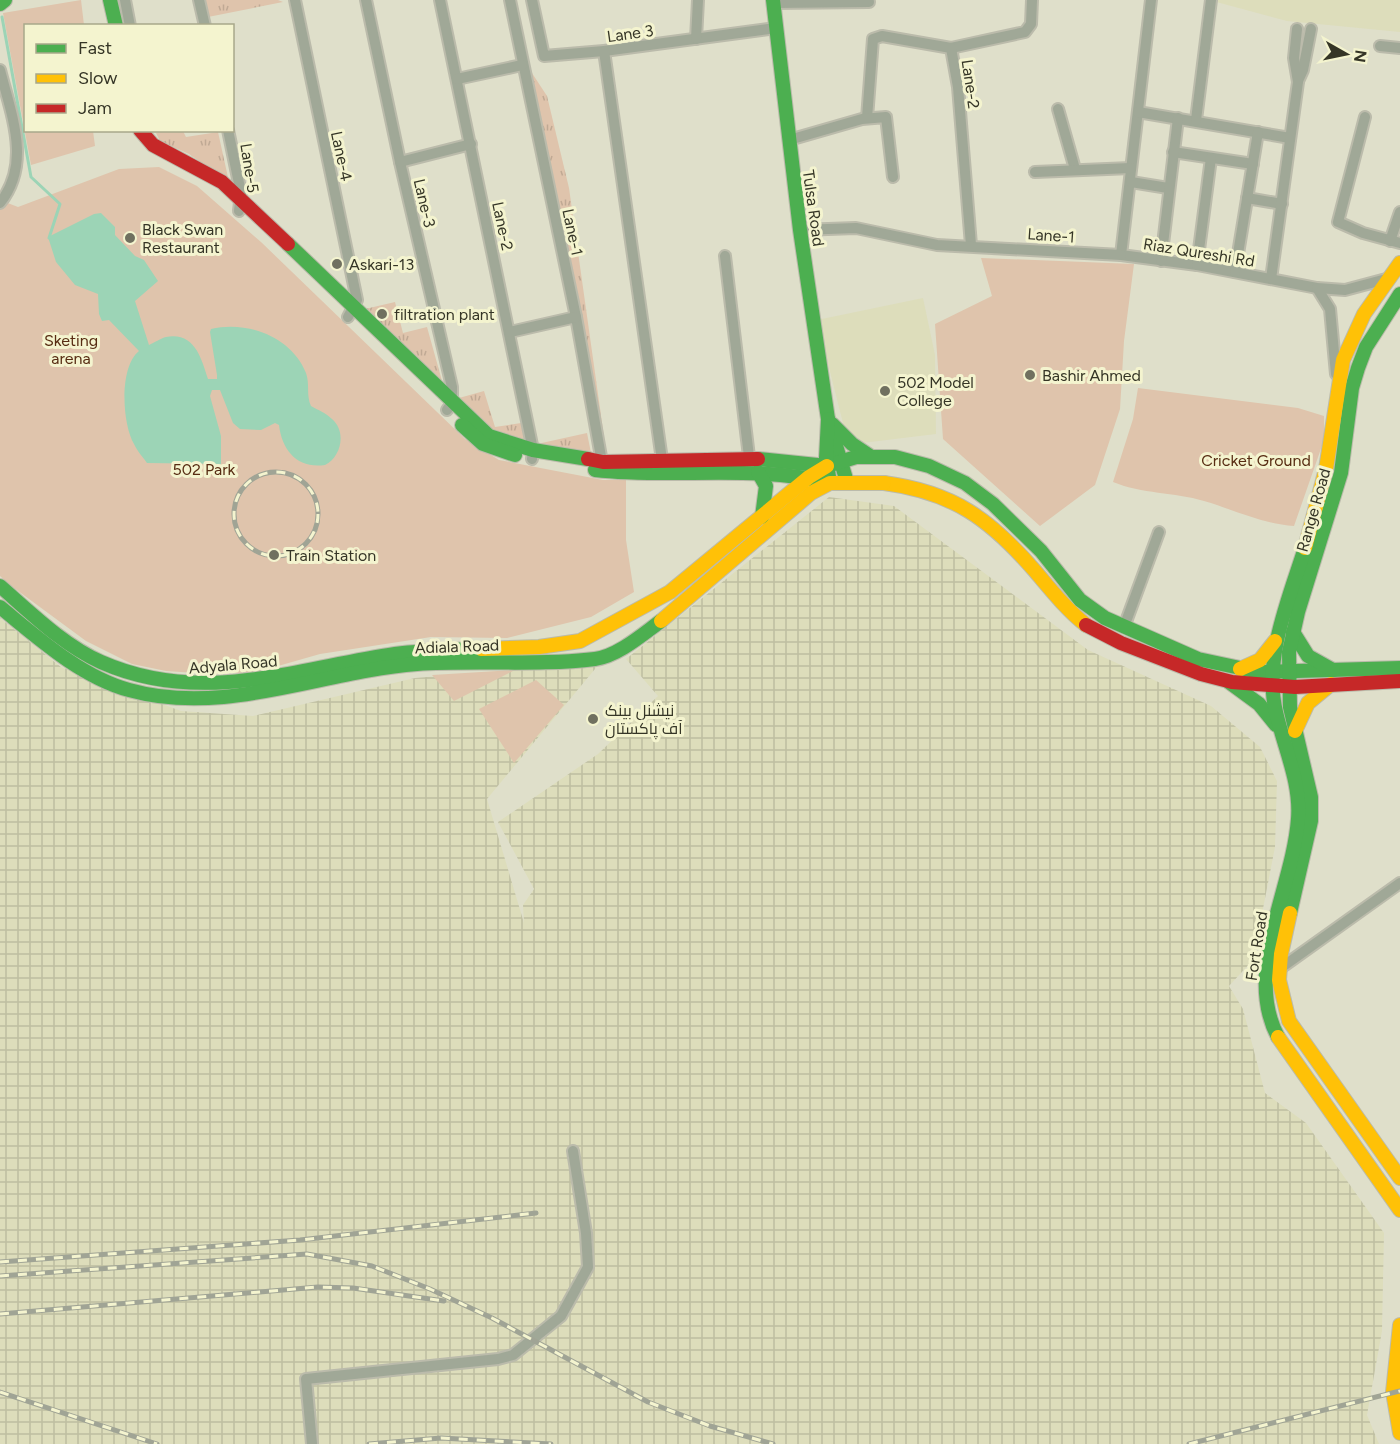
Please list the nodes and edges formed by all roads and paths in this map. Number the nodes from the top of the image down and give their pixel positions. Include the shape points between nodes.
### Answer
1 (5, 0) edge
2 (100, 0) edge
3 (110, 0) edge
4 (125, 0) edge
5 (199, 0) edge
6 (295, 0) edge
7 (366, 0) edge
8 (440, 0) edge
9 (510, 0) edge
10 (532, 0) edge
11 (698, 0) edge
12 (1032, 0) edge
13 (1151, 0) edge
14 (1211, 0) edge
15 (773, 2) edge
16 (869, 2) dead end
17 (0, 4) edge
18 (106, 24) edge
19 (116, 24) edge
20 (130, 24) edge
21 (205, 24) edge
22 (776, 28) junction
23 (1297, 29) dead end
24 (1311, 29) dead end
25 (696, 39) junction
26 (1380, 46) dead end
27 (951, 48) junction
28 (1400, 48) edge
29 (604, 51) junction
30 (522, 65) junction
31 (0, 70) edge
32 (457, 79) junction
33 (1298, 82) junction
34 (1058, 109) dead end
35 (1138, 112) junction
36 (1365, 117) dead end
37 (867, 118) junction
38 (1178, 118) junction
39 (1196, 120) junction
40 (131, 132) edge
41 (141, 132) edge
42 (150, 132) edge
43 (228, 132) edge
44 (1258, 132) junction
45 (1290, 138) junction
46 (789, 140) junction
47 (471, 144) junction
48 (154, 151) junction
49 (1173, 152) junction
50 (1211, 158) junction
51 (400, 162) junction
52 (1253, 164) junction
53 (1131, 168) junction
54 (1075, 169) junction
55 (1035, 172) dead end
56 (893, 177) dead end
57 (1131, 182) junction
58 (1168, 188) junction
59 (1247, 198) junction
60 (0, 202) edge
61 (1282, 204) junction
62 (240, 205) junction
63 (1400, 212) edge
64 (800, 230) junction
65 (1395, 242) edge
66 (972, 246) junction
67 (1121, 255) junction
68 (725, 256) dead end
69 (1161, 261) junction
70 (1400, 263) edge
71 (1197, 266) junction
72 (1235, 272) junction
73 (1391, 278) junction
74 (1271, 279) junction
75 (1317, 288) junction
76 (1400, 294) edge
77 (351, 312) junction
78 (576, 317) junction
79 (510, 332) junction
80 (1337, 386) junction
81 (449, 406) junction
82 (828, 419) junction
83 (533, 455) junction
84 (870, 456) junction
85 (841, 461) junction
86 (827, 466) junction
87 (603, 467) junction
88 (664, 468) junction
89 (753, 468) junction
90 (809, 477) junction
91 (847, 482) junction
92 (830, 483) junction
93 (762, 517) junction
94 (1159, 532) dead end
95 (0, 586) edge
96 (0, 607) edge
97 (1124, 627) junction
98 (1278, 632) junction
99 (1293, 632) junction
100 (496, 649) joint
101 (1400, 668) edge
102 (1240, 669) junction
103 (1288, 671) junction
104 (1273, 672) junction
105 (1332, 677) junction
106 (1400, 681) edge
107 (1229, 682) junction
108 (1288, 686) junction
109 (1273, 687) junction
110 (1288, 732) junction
111 (1400, 883) edge
112 (1279, 969) junction
113 (1265, 978) junction
114 (573, 1151) dead end
115 (1400, 1178) edge
116 (1400, 1210) edge
117 (1400, 1325) edge
118 (1400, 1350) edge
119 (1393, 1366) junction
120 (1400, 1433) edge
121 (312, 1444) edge

1 - 17 main road
2 - 18 main road
3 - 19 main road
4 - 20 street
5 - 21 street
6 - 77 street, Lane-4 via 357,300
7 - 51 street, Lane-3
8 - 32 street, Lane-2
9 - 30 street, Lane-1
10 - 29 street, Lane 3 via 544,56
11 - 25 street
12 - 27 street via 1031,24 1025,33
13 - 35 street, Riaz Qureshi Rd
14 - 39 street
15 - 16 street
15 - 22 main road, Tulsa Road
22 - 25 street, Lane 3
22 - 46 main road, Tulsa Road
23 - 33 street via 1294,58
24 - 33 street
25 - 29 street, Lane 3
26 - 28 street
27 - 37 street, Lane-2 via 882,36 873,39
27 - 66 street, Lane-2
29 - 88 street
30 - 32 street
30 - 78 street, Lane-1
31 - 60 street via 18,157 15,176
32 - 47 street, Lane-2
33 - 45 street
34 - 54 street
35 - 38 street
35 - 53 street, Riaz Qureshi Rd
36 - 65 street via 1338,222
37 - 46 street
37 - 56 street via 886,117
38 - 39 street
38 - 49 street
39 - 44 street
40 - 48 main road via 142,148
41 - 48 main road
42 - 48 street
43 - 62 street, Lane-5
44 - 45 street
44 - 52 street
45 - 61 street
46 - 64 main road, Tulsa Road
47 - 51 street
47 - 79 street, Lane-2
48 - 62 main road via 213,176
49 - 50 street
49 - 58 street
50 - 52 street
50 - 71 street
51 - 81 street, Lane-3 via 452,387
52 - 59 street
53 - 54 street
53 - 57 street, Riaz Qureshi Rd
54 - 55 street
57 - 58 street
57 - 67 street, Riaz Qureshi Rd
58 - 69 street
59 - 61 street
59 - 72 street
61 - 74 street
62 - 77 main road
63 - 65 street
64 - 66 street, Lane-1 via 856,228 937,245
64 - 82 main road, Tulsa Road
66 - 67 street, Lane-1
67 - 69 street, Riaz Qureshi Rd
68 - 89 street
69 - 71 street, Riaz Qureshi Rd
70 - 73 main road
71 - 72 street, Riaz Qureshi Rd
72 - 74 street, Riaz Qureshi Rd
73 - 75 street, Riaz Qureshi Rd via 1345,290
73 - 80 main road via 1352,335
74 - 75 street, Riaz Qureshi Rd
75 - 80 street via 1330,309
76 - 99 main road, Range Road via 1366,347 1358,368 1341,473
77 - 81 main road
78 - 79 street
78 - 87 street, Lane-1
79 - 83 street, Lane-2
80 - 98 main road via 1326,469
81 - 83 main road via 489,436
82 - 84 main road
82 - 85 main road, Tulsa Road
82 - 86 main road, Tulsa Road
83 - 87 main road
84 - 85 main road, Adiala Road
84 - 97 main road, Adiala Road via 895,457 929,466 965,483 993,504 1041,552 1080,600
85 - 86 main road, Adiala Road
85 - 91 main road, Tulsa Road
86 - 89 main road via 795,461
86 - 90 main road, Adiala Road
86 - 92 main road, Tulsa Road
87 - 88 main road
88 - 89 main road
89 - 90 main road
89 - 93 main road via 766,486
90 - 92 main road
90 - 93 main road, Adiala Road
91 - 92 main road, Adiala Road
91 - 107 main road, Adiala Road via 922,488 948,496 991,524 1067,609 1093,630
92 - 96 main road, Adiala Road via 811,493 670,615 630,643 597,659 417,664 233,698 170,697 129,690 98,676 44,643
93 - 100 main road, Adiala Road via 670,592 580,641
94 - 97 street
95 - 100 main road, Adyala Road via 63,639 100,662 170,684 250,682 398,654
97 - 102 main road, Adiala Road via 1198,659
98 - 102 main road via 1275,643 1260,660
98 - 104 main road, Fort Road
99 - 103 main road, Range Road
99 - 105 main road via 1308,656
101 - 105 main road
102 - 104 main road, Adiala Road
103 - 104 main road, Adiala Road
103 - 105 main road, Adiala Road
103 - 108 main road, Fort Road
104 - 109 main road, Fort Road
105 - 106 main road
105 - 108 main road
105 - 110 main road
107 - 109 main road
107 - 110 main road
108 - 109 main road
108 - 110 main road, Fort Road
109 - 110 main road, Fort Road
110 - 112 main road, Fort Road via 1311,797 1311,821
110 - 113 main road, Fort Road via 1298,819
111 - 112 street
112 - 113 street
112 - 115 main road, Fort Road via 1282,1002 1289,1021
113 - 116 main road, Fort Road via 1267,1006 1277,1035
114 - 121 street via 588,1268 561,1316 513,1355 498,1359 306,1379
117 - 119 main road
118 - 119 main road
119 - 120 main road via 1391,1393

